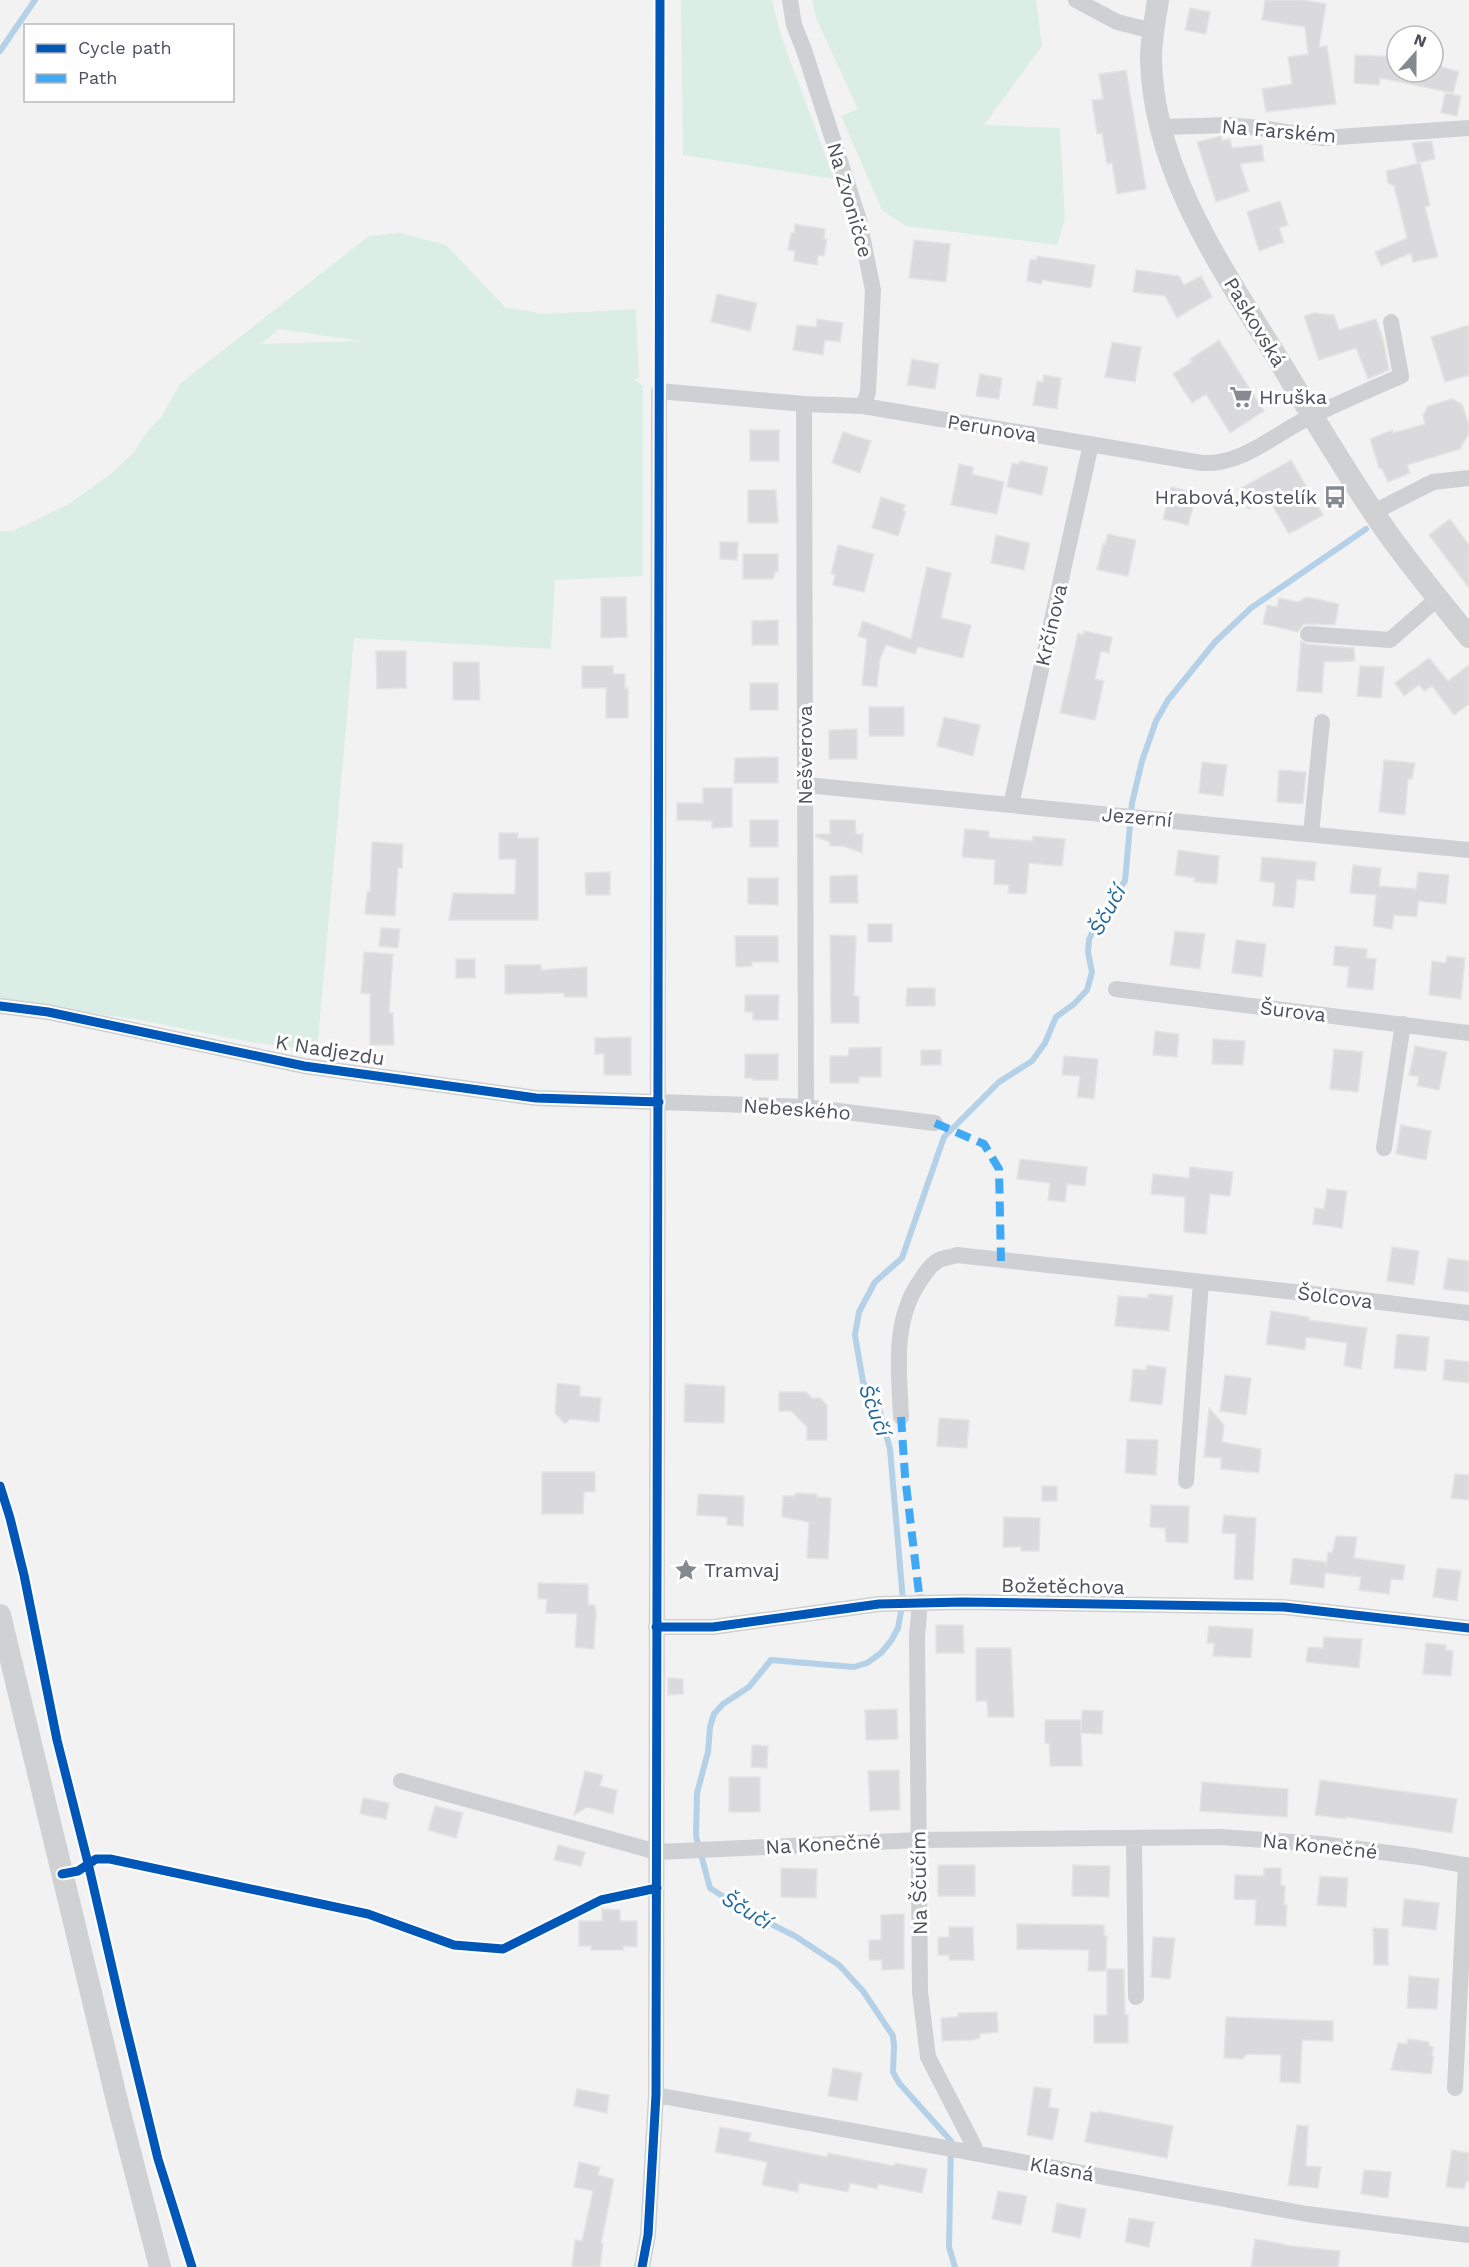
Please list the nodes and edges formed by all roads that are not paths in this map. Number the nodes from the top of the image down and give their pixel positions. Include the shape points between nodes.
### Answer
1 (790, 0) edge
2 (1076, 0) edge
3 (1158, 0) edge
4 (1153, 31) junction
5 (1162, 127) junction
6 (1465, 128) edge
7 (1391, 322) dead end
8 (804, 404) junction
9 (863, 406) junction
10 (1312, 416) junction
11 (1091, 444) junction
12 (1469, 478) edge
13 (1374, 512) junction
14 (1438, 598) junction
15 (1308, 634) dead end
16 (1469, 637) edge
17 (1322, 722) dead end
18 (806, 785) junction
19 (1011, 805) junction
20 (1311, 834) junction
21 (1469, 850) edge
22 (1116, 989) dead end
23 (0, 1006) edge
24 (1403, 1024) junction
25 (1469, 1033) edge
26 (659, 1102) junction
27 (806, 1107) junction
28 (935, 1123) dead end
29 (1384, 1148) dead end
30 (1201, 1282) junction
31 (1469, 1313) edge
32 (902, 1417) dead end
33 (1186, 1481) dead end
34 (918, 1602) junction
35 (0, 1615) edge
36 (656, 1627) junction
37 (1469, 1628) edge
38 (401, 1781) dead end
39 (1134, 1838) junction
40 (919, 1840) junction
41 (657, 1852) junction
42 (1467, 1866) edge
43 (1136, 1997) dead end
44 (1455, 2088) dead end
45 (656, 2095) junction
46 (975, 2153) junction
47 (1469, 2235) edge
48 (160, 2267) edge
49 (642, 2267) edge

1 - 9 street, Na Zvoničce via 794,25 859,219 873,290 868,392
2 - 4 street via 1117,22
3 - 4 main road, Paskovská
4 - 5 main road, Paskovská via 1152,74
5 - 6 street, Na Farském via 1229,124 1323,138
5 - 10 main road, Paskovská via 1194,217
7 - 10 street, Perunova via 1401,376
8 - 9 street, Perunova
8 - 18 street, Nešverova
8 - 26 street, Perunova via 660,391
9 - 11 street, Perunova
10 - 11 street, Perunova via 1246,455 1218,464
10 - 13 main road, Paskovská
11 - 19 street, Krčínova
12 - 13 street via 1433,482
13 - 14 main road, Paskovská
14 - 15 street via 1390,640
14 - 16 main road, Paskovská
17 - 20 street
18 - 19 street, Jezerní
18 - 27 street, Nešverova
19 - 20 street, Jezerní
20 - 21 street, Jezerní
22 - 24 street, Šurova
23 - 26 street, K Nadjezdu via 48,1012 304,1066 536,1098
24 - 25 street, Šurova
24 - 29 street
26 - 27 street, Nebeského
26 - 36 street
27 - 28 street, Nebeského
30 - 31 street, Šolcova
30 - 32 street, Šolcova via 957,1255 937,1261 911,1294 903,1319 899,1342
30 - 33 street
34 - 36 street, Božetěchova via 713,1627
34 - 37 street, Božetěchova via 1284,1607
34 - 40 street, Na Ščučím
35 - 48 main road
36 - 41 street
38 - 41 street, Na Konečné
39 - 40 street, Na Konečné
39 - 42 street, Na Konečné via 1220,1837 1322,1844
39 - 43 street
40 - 41 street, Na Konečné
40 - 46 street, Na Ščučím via 920,1992 927,2057
41 - 45 street
42 - 44 street
45 - 46 street, Klasná
45 - 49 street via 648,2235
46 - 47 street, Klasná via 1306,2214

